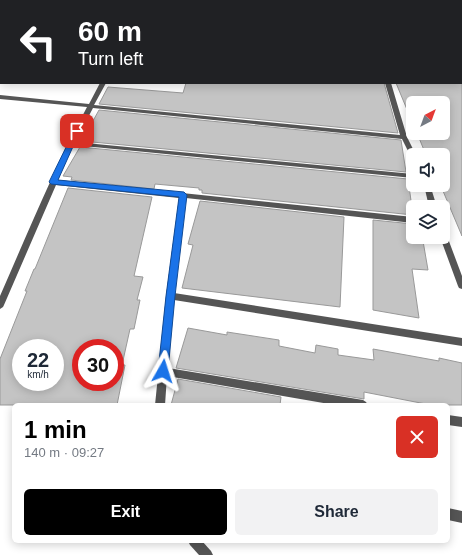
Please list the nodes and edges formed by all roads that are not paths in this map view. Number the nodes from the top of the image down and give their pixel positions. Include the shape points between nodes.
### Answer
1 (102, 84) edge
2 (388, 84) edge
3 (0, 97) edge
4 (89, 107) junction
5 (404, 137) junction
6 (71, 143) junction
7 (410, 148) edge
8 (406, 175) edge
9 (53, 182) junction
10 (184, 195) junction
11 (406, 219) edge
12 (446, 244) edge
13 (462, 286) edge
14 (170, 296) junction
15 (0, 305) edge
16 (462, 342) edge
17 (163, 371) junction
18 (160, 403) edge
19 (351, 403) edge
20 (450, 420) edge
21 (462, 422) edge
22 (450, 514) edge
23 (462, 517) edge
24 (196, 543) edge
25 (207, 555) edge

1 - 4 street
2 - 5 street
3 - 4 street
4 - 5 street
4 - 6 street
5 - 7 street
6 - 8 street
6 - 9 street
9 - 10 street
9 - 15 street
10 - 11 street
10 - 14 street
12 - 13 street
14 - 16 street
14 - 17 street
17 - 18 street
17 - 19 street
20 - 21 street
22 - 23 street
24 - 25 street

